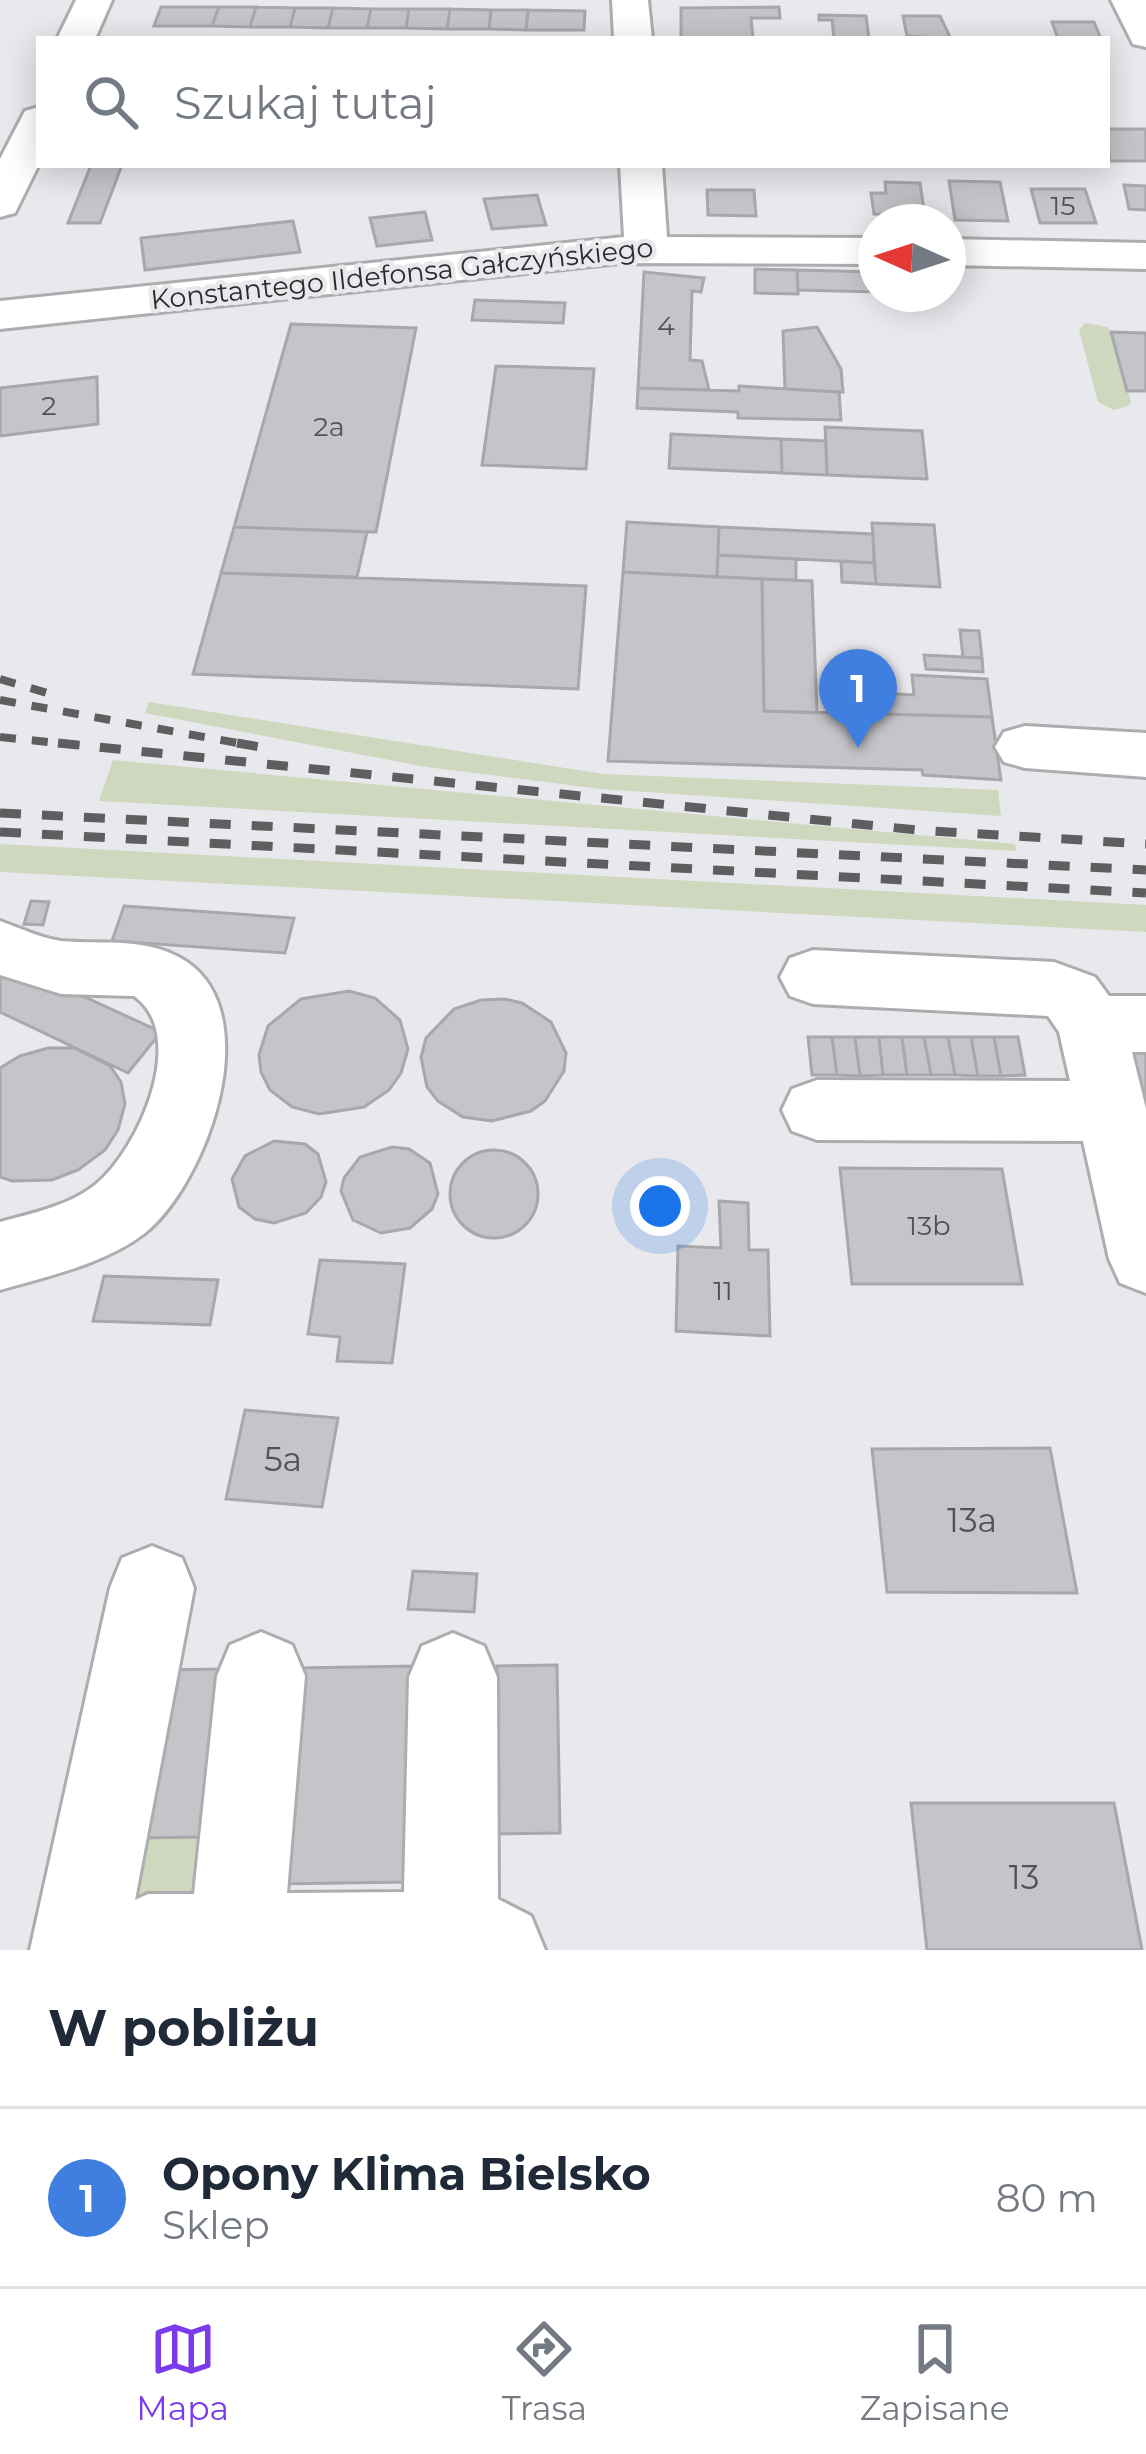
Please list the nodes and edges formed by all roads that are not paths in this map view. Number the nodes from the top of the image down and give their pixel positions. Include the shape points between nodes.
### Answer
1 (94, 0) edge
2 (630, 0) edge
3 (1129, 0) edge
4 (77, 36) edge
5 (633, 36) edge
6 (1138, 53) edge
7 (36, 125) edge
8 (641, 168) edge
9 (0, 203) edge
10 (646, 248) junction
11 (858, 251) edge
12 (966, 252) edge
13 (1146, 256) edge
14 (0, 315) edge
15 (1025, 747) dead end
16 (1146, 755) edge
17 (0, 946) edge
18 (813, 977) dead end
19 (1119, 1024) edge
20 (817, 1110) dead end
21 (1111, 1111) junction
22 (0, 1256) edge
23 (1146, 1259) edge
24 (152, 1588) dead end
25 (261, 1676) dead end
26 (453, 1678) dead end
27 (236, 1941) junction
28 (474, 1945) edge
29 (78, 1950) edge
30 (140, 1950) edge

1 - 4 street
2 - 5 street
3 - 6 street
7 - 9 street
8 - 10 street
10 - 11 street, Konstantego Ildefonsa Gałczyńskiego
10 - 14 street, Konstantego Ildefonsa Gałczyńskiego
12 - 13 street
15 - 16 street
17 - 22 street via 62,967 146,972 170,985 191,1016 193,1059 163,1157 132,1199 72,1236
18 - 19 street via 1054,989
19 - 21 street
20 - 21 street
21 - 23 street
24 - 29 street
25 - 27 street
26 - 28 street
27 - 28 street
27 - 30 street via 148,1942

